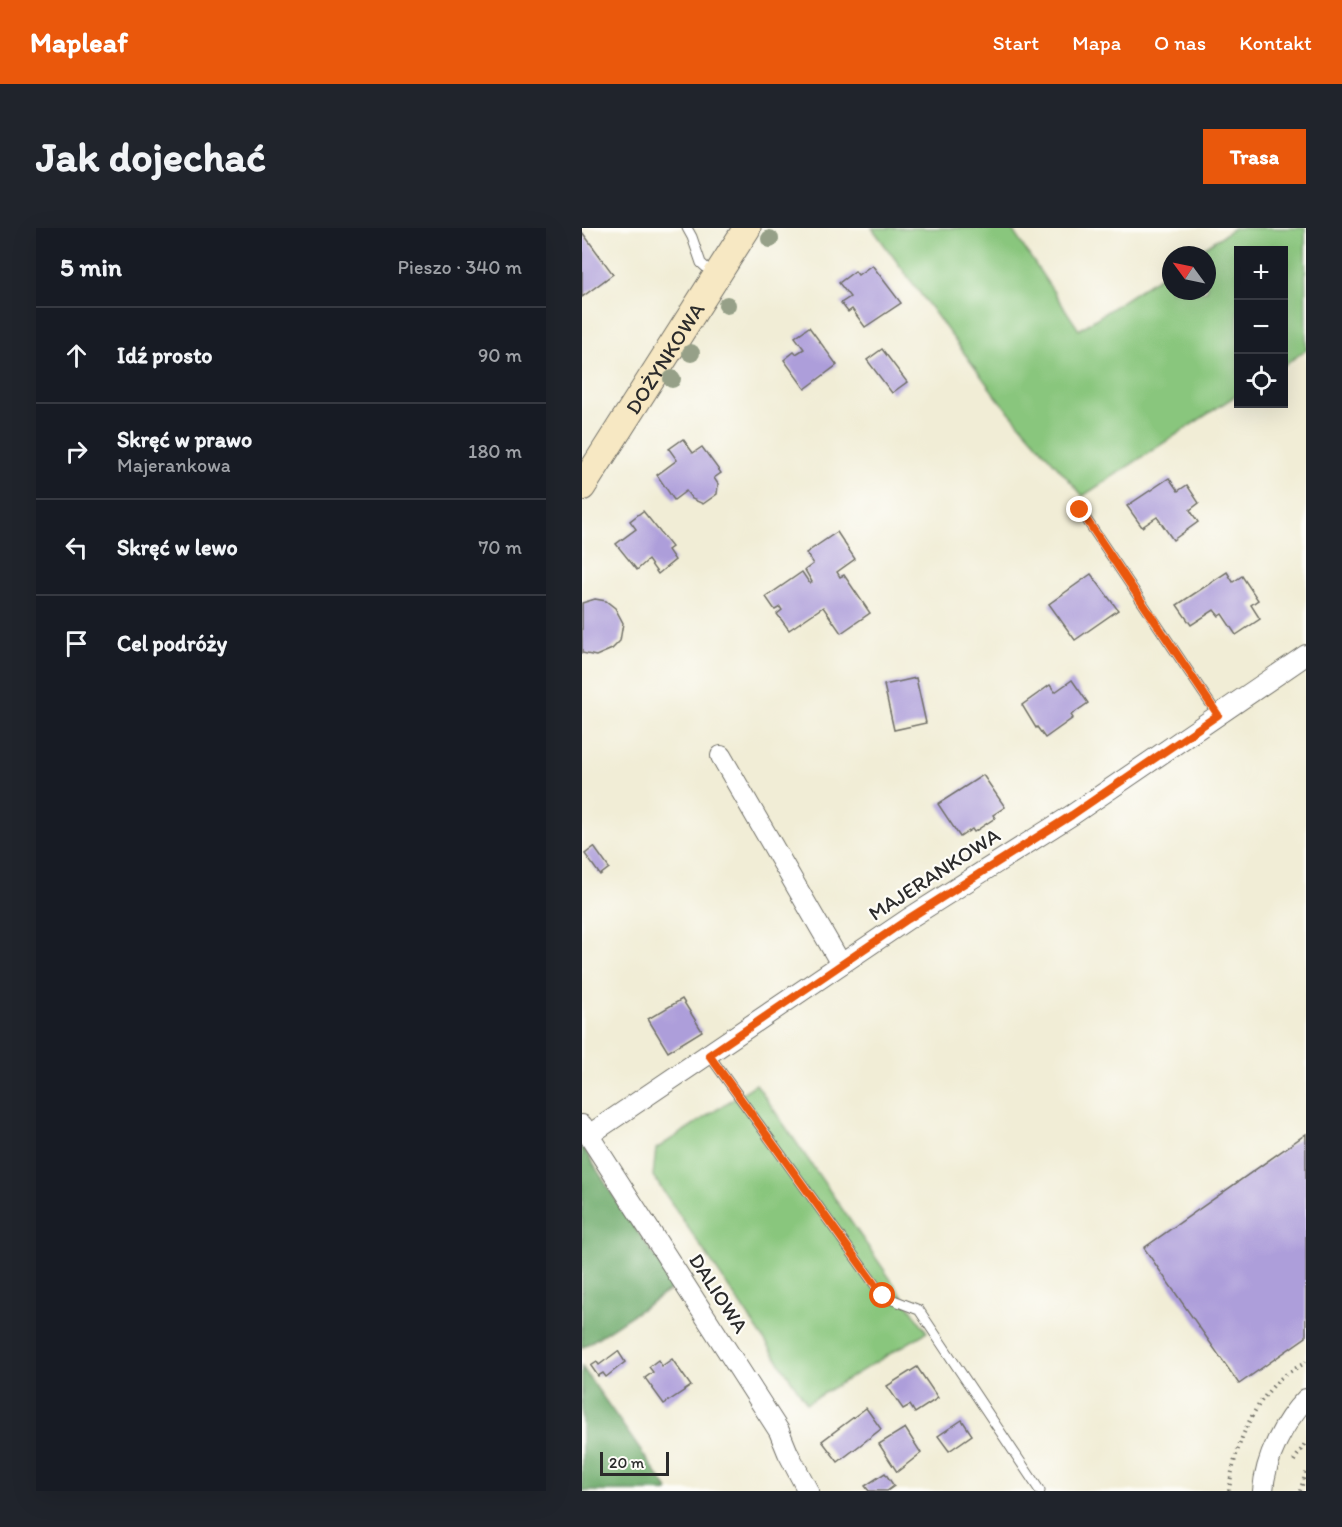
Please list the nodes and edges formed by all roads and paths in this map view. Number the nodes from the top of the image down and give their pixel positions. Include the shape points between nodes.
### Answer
1 (687, 228) edge
2 (747, 228) edge
3 (716, 276) junction
4 (582, 487) edge
5 (1080, 510) dead end
6 (1306, 655) edge
7 (1218, 715) junction
8 (721, 756) dead end
9 (841, 964) junction
10 (709, 1055) junction
11 (585, 1130) edge
12 (1306, 1362) edge
13 (1306, 1399) edge
14 (1306, 1442) edge
15 (1289, 1469) dead end
16 (1306, 1473) edge
17 (808, 1491) edge
18 (1040, 1491) edge
19 (1229, 1491) edge
20 (1263, 1491) edge
21 (1299, 1491) edge

1 - 3 lane via 700,263
2 - 3 street, DOŻYNKOWA
3 - 4 street, DOŻYNKOWA
5 - 7 lane
6 - 7 street, MAJERANKOWA
7 - 9 street, MAJERANKOWA
8 - 9 street
9 - 10 street, MAJERANKOWA
10 - 11 street, MAJERANKOWA
10 - 18 lane via 883,1296 919,1311
11 - 17 street, DALIOWA via 779,1431
12 - 19 path via 1280,1379 1263,1399 1242,1438
13 - 20 street via 1295,1410 1272,1454
14 - 15 path
16 - 21 path

